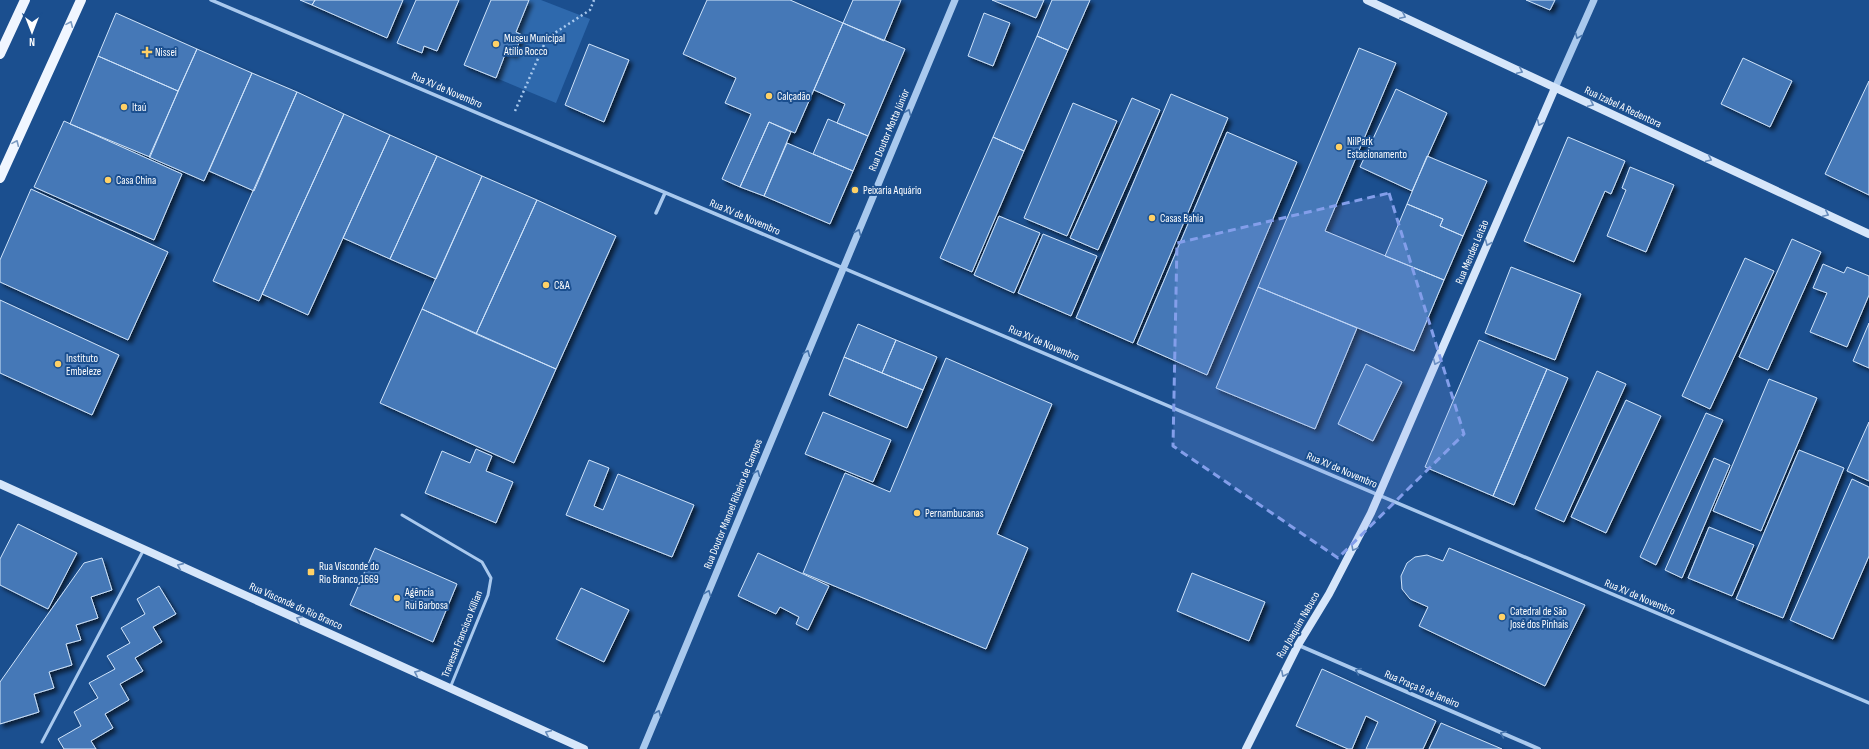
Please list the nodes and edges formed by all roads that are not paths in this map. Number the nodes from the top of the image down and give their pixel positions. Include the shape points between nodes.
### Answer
1 (25, 0) edge
2 (81, 0) edge
3 (211, 0) edge
4 (955, 0) edge
5 (1367, 0) edge
6 (1594, 0) edge
7 (0, 54) edge
8 (1556, 88) junction
9 (0, 178) edge
10 (665, 193) junction
11 (656, 213) dead end
12 (1869, 234) edge
13 (843, 268) junction
14 (0, 484) edge
15 (1379, 495) junction
16 (1371, 513) joint
17 (402, 515) dead end
18 (144, 549) junction
19 (1298, 645) junction
20 (450, 688) junction
21 (1869, 703) edge
22 (42, 742) dead end
23 (584, 749) edge
24 (643, 749) edge
25 (1246, 749) edge
26 (1539, 749) edge

1 - 7 main road
9 -> 2 main road
3 - 10 street, Rua XV de Novembro
13 -> 4 street, Rua Doutor Motta Júnior
5 -> 8 main road, Rua Izabel A Redentora
6 -> 8 street, Rua Mendes Leitão
8 -> 12 main road, Rua Izabel A Redentora
8 -> 15 main road, Rua Mendes Leitão
10 - 11 street
10 - 13 street, Rua XV de Novembro
13 - 15 street, Rua XV de Novembro
24 -> 13 street, Rua Doutor Manoel Ribeiro de Campos
14 - 18 main road, Rua Visconde do Rio Branco
15 - 16 main road, Rua Mendes Leitão
15 - 21 street, Rua XV de Novembro
16 -> 19 main road, Rua Joaquim Nabuco via 1329,594
17 - 20 lane, Travessa Francisco Killian via 482,562 491,578 488,595
20 -> 18 main road, Rua Visconde do Rio Branco
18 - 22 lane
19 -> 25 main road, Rua Joaquim Nabuco
26 -> 19 street, Rua Praça 8 de Janeiro
23 -> 20 main road, Rua Visconde do Rio Branco

